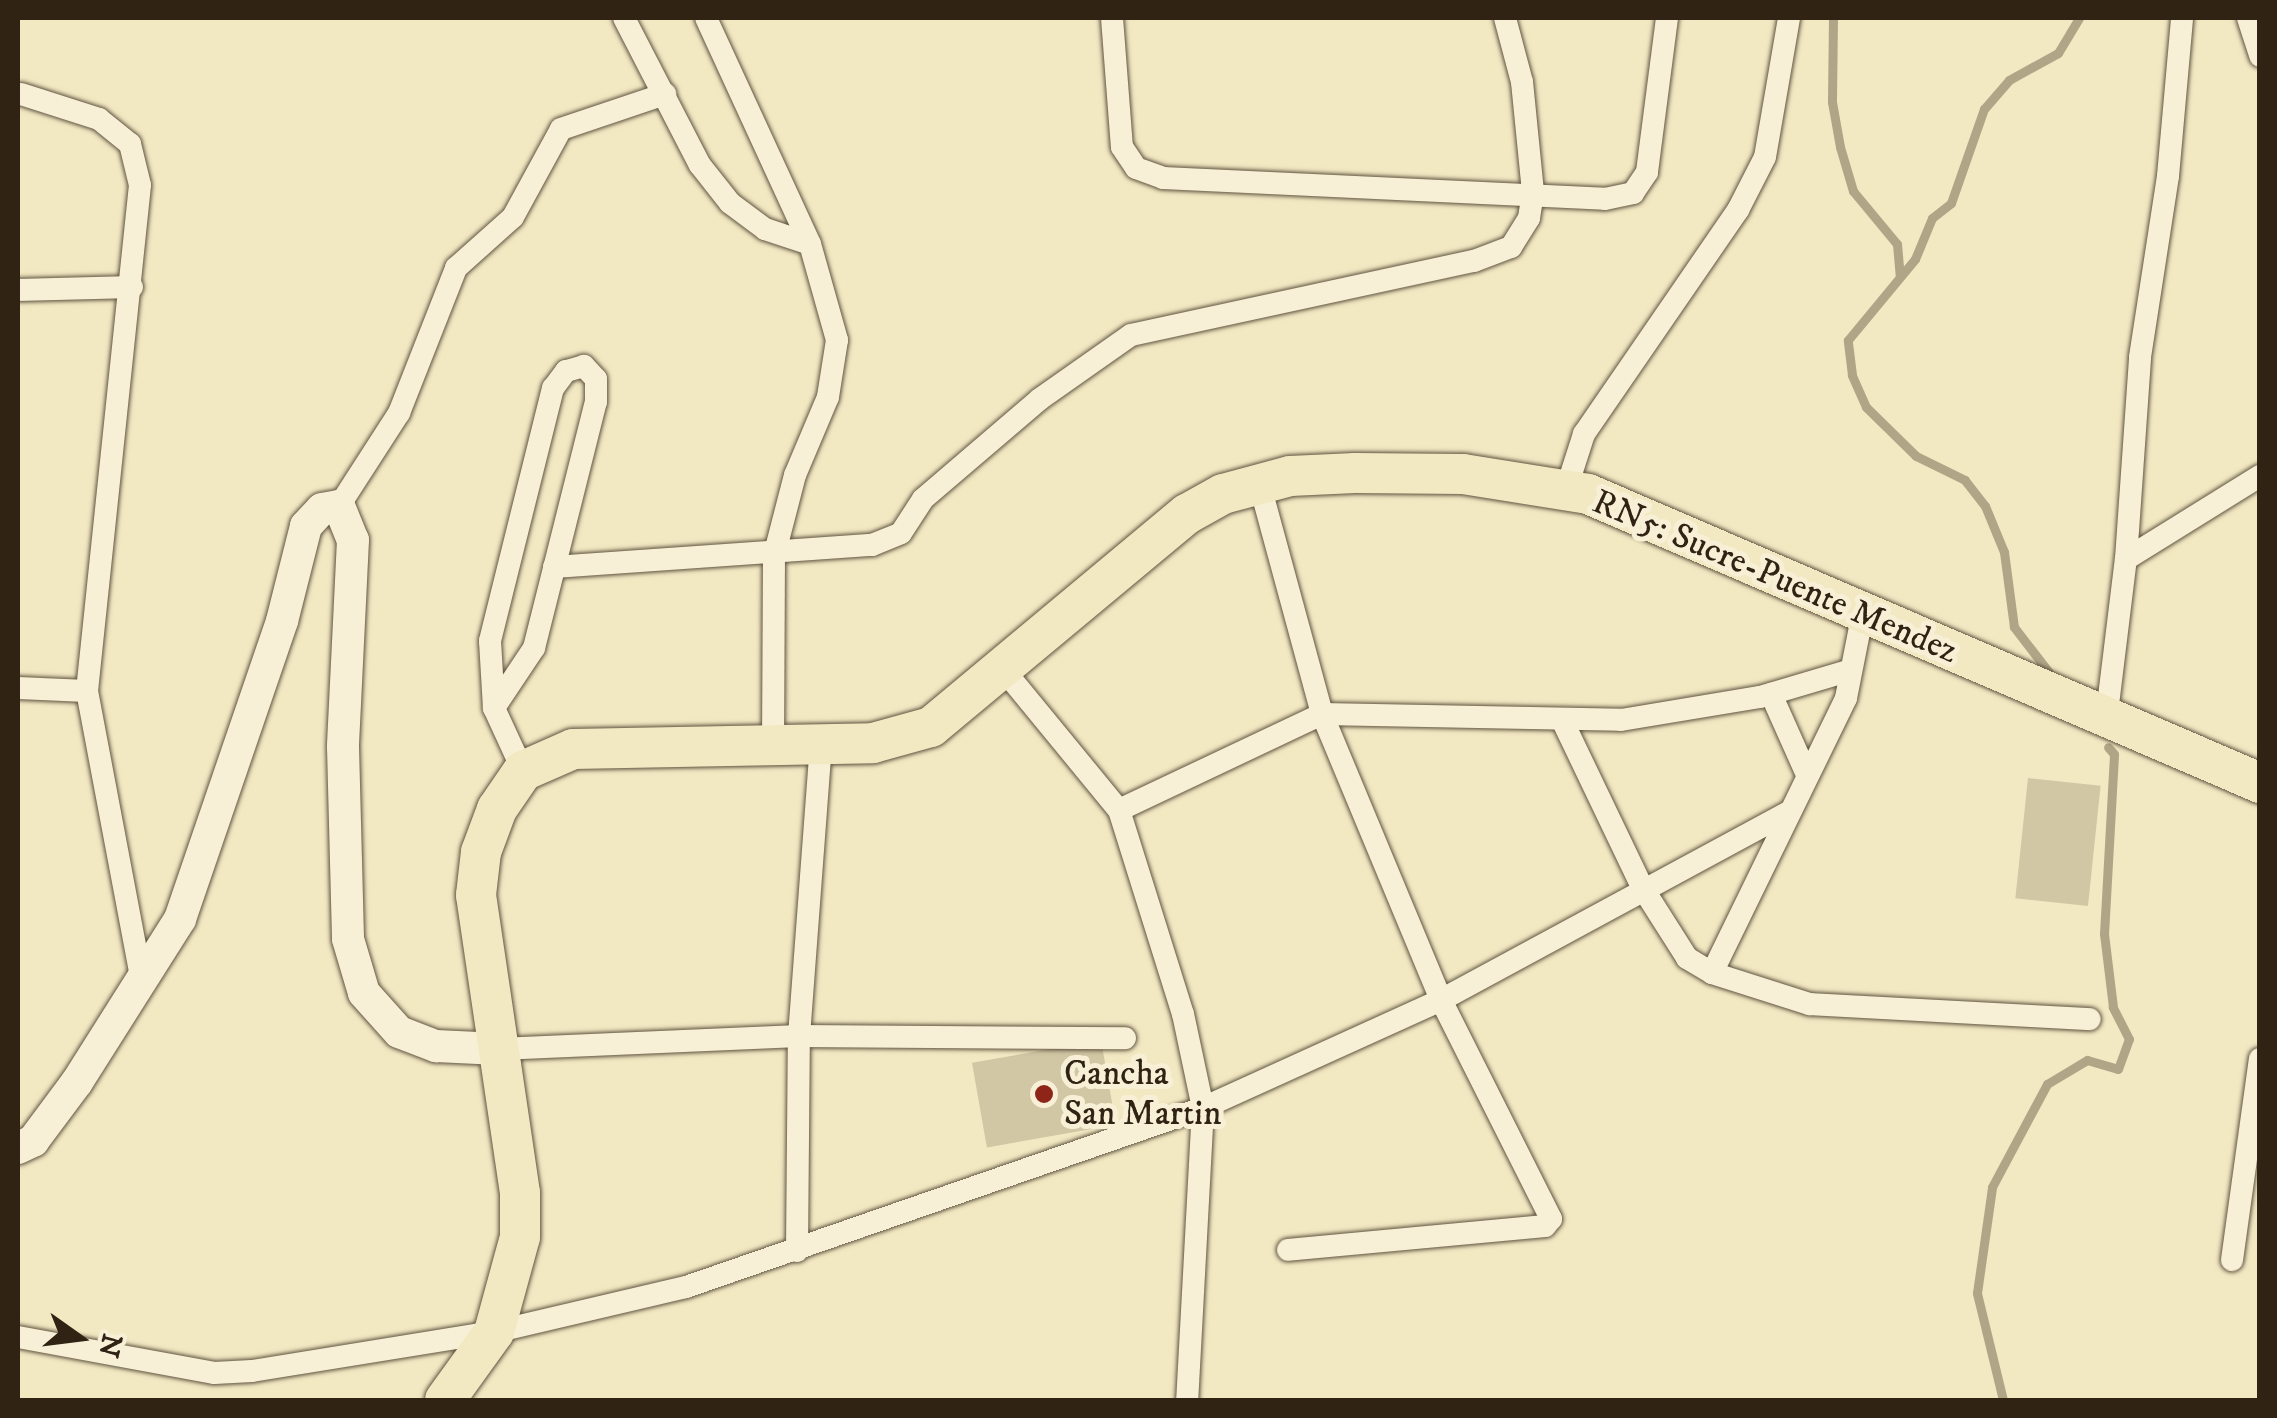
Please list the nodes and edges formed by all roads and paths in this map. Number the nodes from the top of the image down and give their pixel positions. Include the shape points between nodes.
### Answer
1 (624, 18) edge
2 (706, 18) edge
3 (1112, 18) edge
4 (1504, 18) edge
5 (1667, 18) edge
6 (1789, 18) edge
7 (2182, 18) edge
8 (2248, 18) edge
9 (2260, 56) edge
10 (21, 94) dead end
11 (665, 94) junction
12 (1532, 192) junction
13 (810, 244) junction
14 (132, 287) junction
15 (18, 290) edge
16 (2260, 476) edge
17 (1259, 482) junction
18 (1566, 490) junction
19 (339, 506) junction
20 (774, 556) junction
21 (2126, 559) junction
22 (554, 567) junction
23 (1863, 612) junction
24 (1003, 669) junction
25 (1851, 670) junction
26 (18, 688) edge
27 (88, 691) junction
28 (1771, 694) junction
29 (494, 708) junction
30 (1322, 714) junction
31 (2106, 721) junction
32 (1563, 722) junction
33 (821, 745) junction
34 (773, 746) junction
35 (523, 771) junction
36 (1806, 775) junction
37 (2260, 783) edge
38 (1120, 810) junction
39 (1788, 812) junction
40 (1642, 887) junction
41 (1712, 972) junction
42 (141, 977) junction
43 (1441, 1000) junction
44 (2090, 1019) dead end
45 (800, 1036) junction
46 (1125, 1038) dead end
47 (499, 1048) junction
48 (2260, 1059) edge
49 (1203, 1108) junction
50 (18, 1148) edge
51 (1288, 1250) dead end
52 (797, 1251) junction
53 (2232, 1260) dead end
54 (494, 1332) junction
55 (18, 1337) edge
56 (444, 1400) edge
57 (1187, 1400) edge

1 - 11 street
2 - 13 street
3 - 12 street via 1122,147 1136,168 1163,178
4 - 12 street via 1522,82
5 - 12 street via 1647,172 1633,193 1605,199
6 - 18 street via 1765,157 1738,210 1584,434
7 - 21 street via 2168,176 2140,357
8 - 9 street
10 - 14 street via 99,120 130,144 140,186
11 - 13 street via 700,165 730,203 765,229
11 - 19 street via 560,130 513,217 456,268 399,413
12 - 20 street via 1529,218 1511,246 1474,261 1131,335 1040,399 922,499 901,533 872,546
13 - 20 street via 837,340 828,397 795,476
14 - 15 street
14 - 27 street
16 - 21 street
17 - 18 highway, RN5: Sucre-Puente Mendez via 1355,473 1462,474
17 - 24 highway, RN5: Sucre-Puente Mendez via 1186,514
17 - 30 street
18 - 23 highway, RN5: Sucre-Puente Mendez via 1691,535
19 - 42 street via 322,508 306,526 282,620 180,919
19 - 47 street via 353,540 343,747 348,939 364,993 399,1032 436,1046
20 - 22 street
20 - 34 street
21 - 31 street
22 - 29 street via 534,648
22 - 29 street via 596,402 596,379 584,366 566,370 553,388 490,642
23 - 25 street
23 - 31 highway, RN5: Sucre-Puente Mendez
24 - 33 highway, RN5: Sucre-Puente Mendez via 931,727 874,743
24 - 38 street
25 - 28 street
25 - 36 street via 1846,698
26 - 27 street
27 - 42 street
28 - 32 street via 1621,720
28 - 36 street
29 - 35 street
30 - 32 street
30 - 38 street
30 - 43 street
31 - 37 highway, RN5: Sucre-Puente Mendez
32 - 40 street
33 - 34 highway, RN5: Sucre-Puente Mendez
33 - 45 street
34 - 35 highway, RN5: Sucre-Puente Mendez via 574,748
35 - 47 highway via 497,809 481,852 476,895
36 - 39 street
38 - 49 street via 1183,1014
39 - 40 street
39 - 41 street
40 - 41 street via 1687,958
40 - 43 street
41 - 44 street via 1810,1004
42 - 50 street via 77,1082 34,1141
43 - 49 street
43 - 51 street via 1552,1219 1545,1226
45 - 46 street
45 - 47 street
45 - 52 street
47 - 54 highway via 520,1237
48 - 53 street
49 - 52 street
49 - 57 street
52 - 54 street via 686,1286
54 - 55 street via 214,1373
54 - 56 highway

